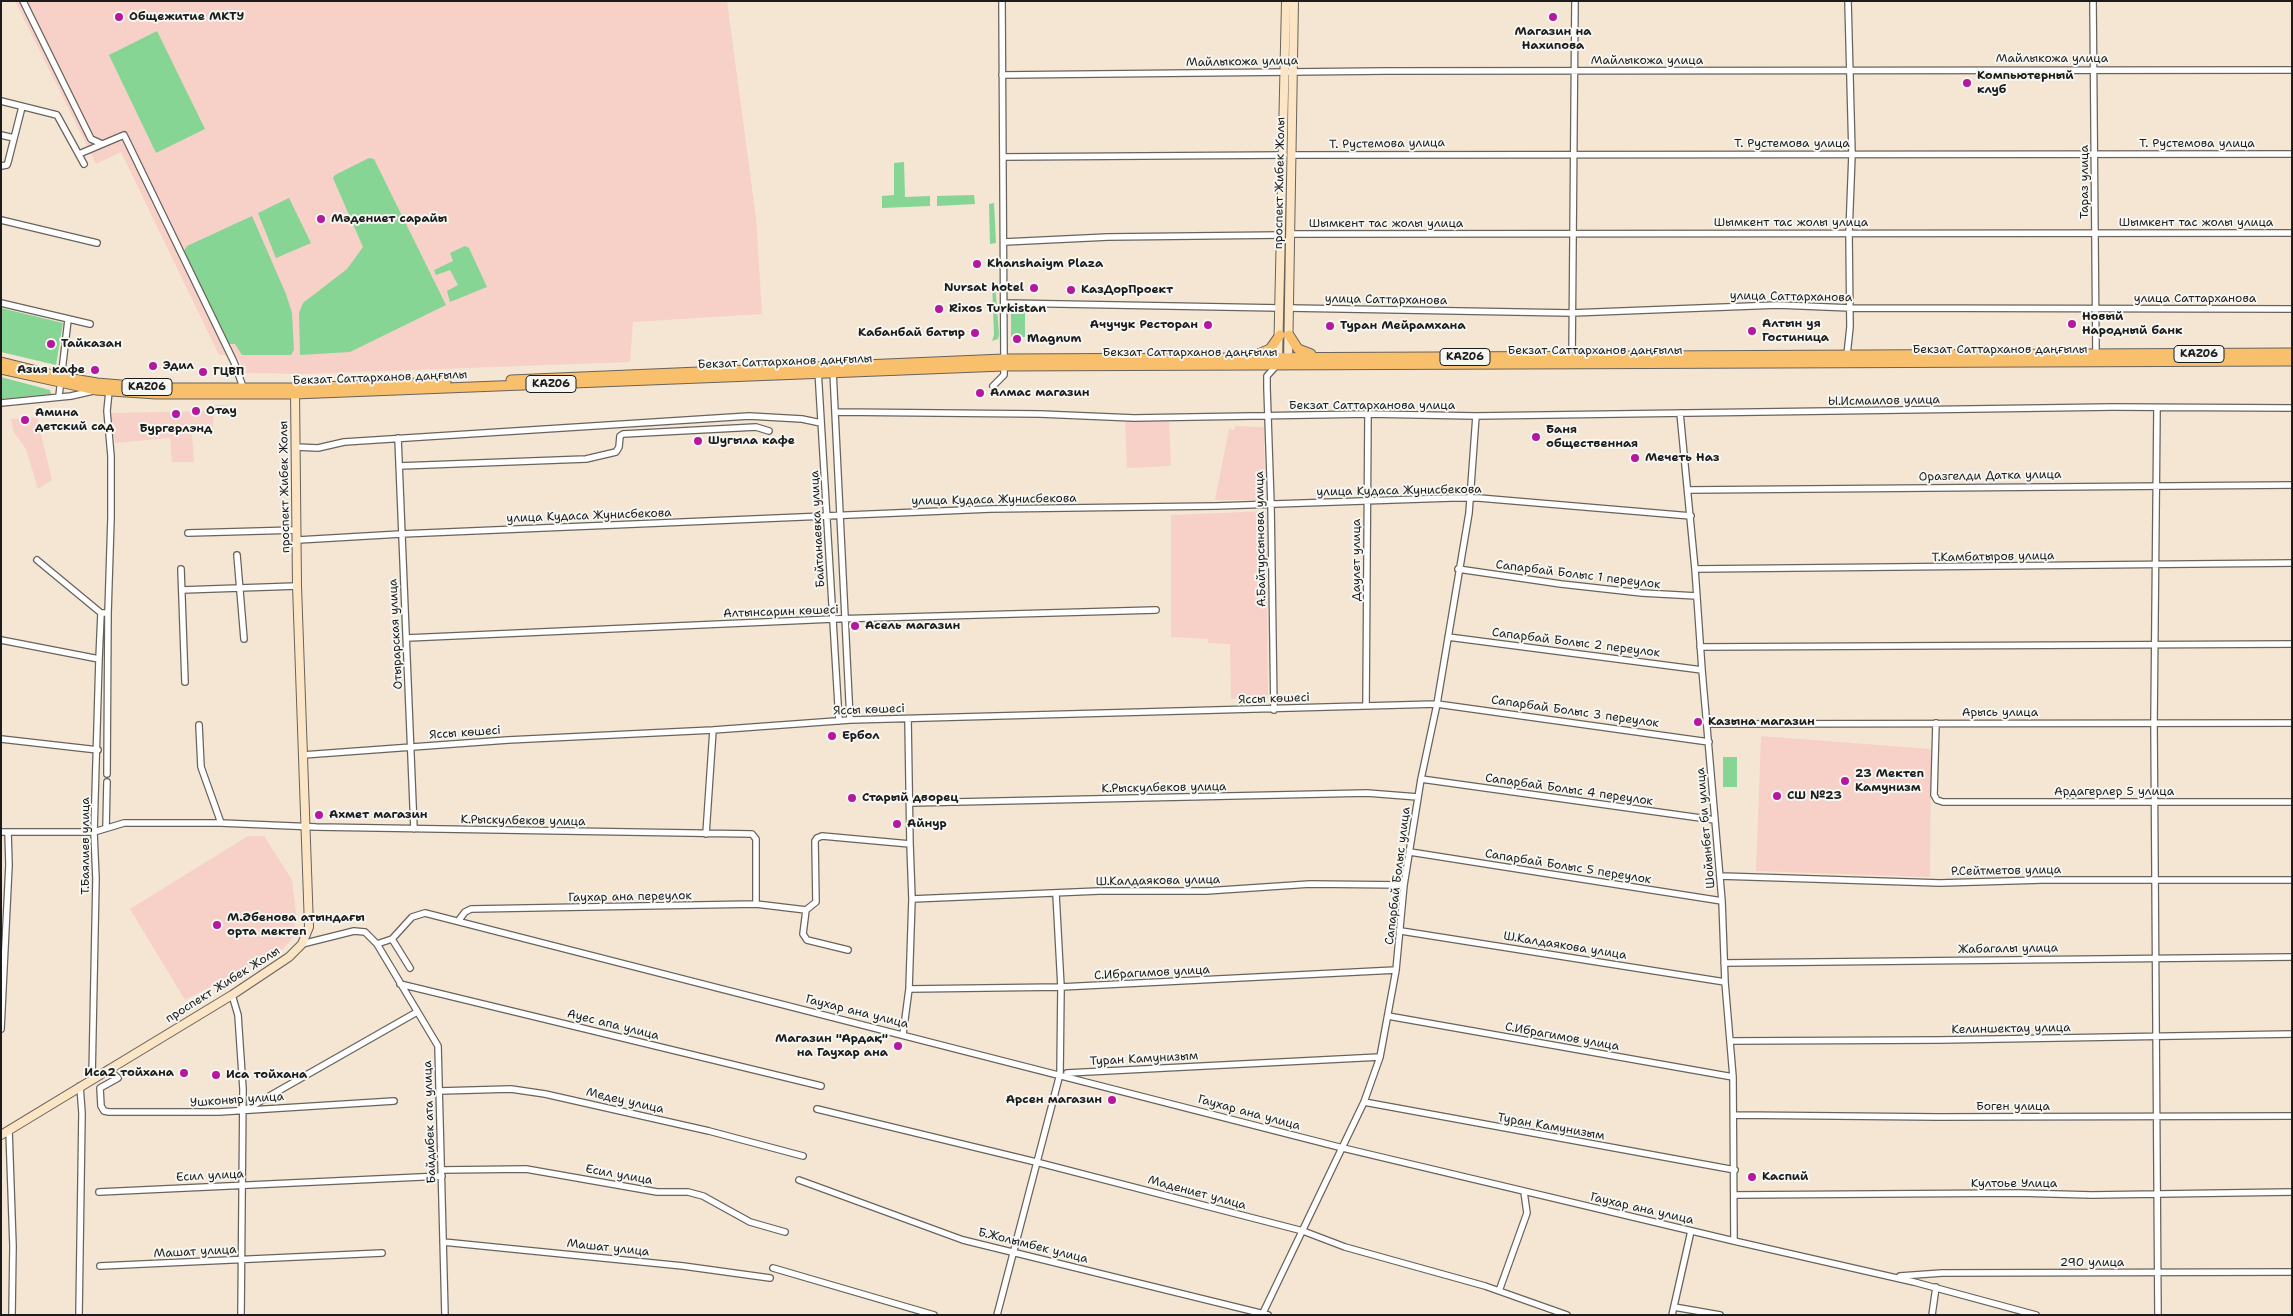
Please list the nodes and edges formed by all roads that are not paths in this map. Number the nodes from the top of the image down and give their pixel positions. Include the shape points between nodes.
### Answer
1 (23, 1) edge
2 (1002, 1) edge
3 (1286, 1) edge
4 (1294, 1) edge
5 (1575, 1) edge
6 (1848, 1) edge
7 (2093, 1) edge
8 (2094, 69) junction
9 (1850, 70) junction
10 (2292, 70) edge
11 (1576, 71) junction
12 (1289, 72) junction
13 (1002, 75) junction
14 (1, 101) edge
15 (22, 107) junction
16 (1, 135) edge
17 (14, 138) junction
18 (102, 144) junction
19 (79, 154) junction
20 (1574, 154) junction
21 (1852, 154) junction
22 (2096, 154) junction
23 (2292, 154) edge
24 (1288, 155) junction
25 (1003, 157) junction
26 (84, 164) dead end
27 (1, 166) edge
28 (1, 220) edge
29 (1573, 232) junction
30 (1849, 233) junction
31 (2096, 233) junction
32 (2292, 233) edge
33 (1286, 235) junction
34 (1004, 242) junction
35 (97, 243) dead end
36 (1, 303) edge
37 (1004, 303) junction
38 (1280, 308) junction
39 (1289, 308) junction
40 (1851, 308) junction
41 (2096, 309) junction
42 (2292, 309) edge
43 (1571, 313) junction
44 (68, 320) junction
45 (90, 324) dead end
46 (1285, 335) junction
47 (2292, 353) edge
48 (1847, 355) junction
49 (1321, 357) junction
50 (1248, 358) junction
51 (2096, 358) junction
52 (2141, 358) junction
53 (1572, 360) junction
54 (1625, 360) junction
55 (1331, 361) junction
56 (1, 362) edge
57 (1004, 362) junction
58 (2292, 362) edge
59 (1281, 363) junction
60 (1, 369) edge
61 (818, 369) junction
62 (833, 369) junction
63 (61, 380) junction
64 (993, 386) dead end
65 (243, 387) junction
66 (96, 390) junction
67 (109, 391) junction
68 (295, 391) junction
69 (59, 396) junction
70 (1, 403) edge
71 (2157, 408) junction
72 (2292, 408) edge
73 (835, 412) junction
74 (1680, 413) junction
75 (1368, 414) junction
76 (1267, 416) junction
77 (1476, 416) junction
78 (821, 423) junction
79 (769, 431) dead end
80 (398, 438) junction
81 (296, 447) junction
82 (399, 466) junction
83 (2157, 484) junction
84 (2292, 485) edge
85 (1688, 490) junction
86 (1471, 499) junction
87 (1367, 501) junction
88 (1271, 505) junction
89 (827, 515) junction
90 (840, 515) junction
91 (1691, 516) junction
92 (297, 530) junction
93 (188, 532) dead end
94 (401, 534) junction
95 (298, 540) junction
96 (238, 556) dead end
97 (37, 560) dead end
98 (2292, 563) edge
99 (2156, 565) junction
100 (182, 568) dead end
101 (1458, 569) junction
102 (1695, 569) junction
103 (297, 586) junction
104 (240, 588) junction
105 (182, 590) junction
106 (1696, 596) junction
107 (1156, 610) dead end
108 (108, 613) junction
109 (101, 614) junction
110 (833, 619) junction
111 (845, 620) junction
112 (1448, 637) junction
113 (408, 638) junction
114 (244, 639) dead end
115 (1, 640) edge
116 (2155, 644) junction
117 (2292, 644) edge
118 (1700, 647) junction
119 (99, 660) junction
120 (1702, 670) junction
121 (185, 682) dead end
122 (1437, 704) junction
123 (1366, 706) junction
124 (1274, 710) junction
125 (908, 719) junction
126 (850, 720) junction
127 (839, 722) junction
128 (1936, 723) junction
129 (2154, 723) junction
130 (1708, 724) junction
131 (2292, 724) edge
132 (200, 725) dead end
133 (713, 730) junction
134 (1, 739) edge
135 (1709, 742) junction
136 (411, 747) junction
137 (98, 750) junction
138 (303, 755) junction
139 (107, 774) dead end
140 (1421, 779) junction
141 (107, 782) dead end
142 (1418, 798) junction
143 (2155, 802) junction
144 (2292, 802) edge
145 (910, 803) junction
146 (1715, 820) junction
147 (221, 823) junction
148 (305, 826) junction
149 (106, 828) junction
150 (414, 829) junction
151 (4, 832) edge
152 (94, 832) junction
153 (706, 834) junction
154 (910, 844) junction
155 (1410, 852) junction
156 (1720, 876) junction
157 (2155, 879) junction
158 (2292, 880) edge
159 (1404, 885) junction
160 (1056, 894) junction
161 (912, 899) junction
162 (1722, 901) junction
163 (756, 904) junction
164 (806, 910) junction
165 (459, 920) junction
166 (3, 924) edge
167 (1401, 931) junction
168 (392, 939) junction
169 (302, 944) junction
170 (377, 944) junction
171 (848, 950) dead end
172 (2292, 957) edge
173 (2155, 958) junction
174 (1724, 963) junction
175 (410, 968) dead end
176 (1396, 970) junction
177 (1725, 982) junction
178 (400, 984) junction
179 (1061, 987) junction
180 (909, 989) junction
181 (232, 995) junction
182 (2, 1010) edge
183 (417, 1012) junction
184 (1388, 1016) junction
185 (1, 1029) edge
186 (903, 1034) junction
187 (2292, 1034) edge
188 (2157, 1036) junction
189 (1730, 1041) junction
190 (1380, 1057) junction
191 (108, 1069) junction
192 (1060, 1074) junction
193 (1733, 1077) junction
194 (92, 1078) junction
195 (80, 1086) junction
196 (821, 1086) dead end
197 (439, 1090) junction
198 (394, 1101) dead end
199 (1364, 1102) junction
200 (817, 1109) dead end
201 (243, 1111) junction
202 (1734, 1115) junction
203 (2292, 1116) edge
204 (2156, 1117) junction
205 (9, 1130) junction
206 (1, 1134) edge
207 (1343, 1148) junction
208 (803, 1156) dead end
209 (1036, 1162) junction
210 (1735, 1170) junction
211 (442, 1173) junction
212 (799, 1180) dead end
213 (243, 1184) junction
214 (99, 1192) dead end
215 (1524, 1192) junction
216 (2292, 1192) edge
217 (2156, 1193) junction
218 (1735, 1195) junction
219 (1303, 1231) junction
220 (1691, 1231) junction
221 (785, 1232) dead end
222 (1734, 1241) junction
223 (443, 1242) junction
224 (1014, 1252) junction
225 (382, 1253) dead end
226 (242, 1260) junction
227 (100, 1266) dead end
228 (773, 1268) dead end
229 (2158, 1272) junction
230 (2292, 1272) edge
231 (1893, 1277) junction
232 (770, 1278) dead end
233 (1936, 1287) junction
234 (1499, 1291) junction
235 (1674, 1306) junction
236 (1264, 1314) edge
237 (12, 1315) edge
238 (79, 1315) edge
239 (241, 1315) edge
240 (445, 1315) edge
241 (934, 1315) edge
242 (997, 1315) edge
243 (1567, 1315) edge
244 (1672, 1315) edge
245 (1720, 1315) edge
246 (1932, 1315) edge
247 (2036, 1315) edge
248 (2158, 1315) edge

1 - 18 street via 91,139
2 - 13 street
3 - 12 main road, проспект Жибек Жолы
4 - 12 main road, проспект Жибек Жолы
5 - 11 street
6 - 9 street
7 - 8 street, Тараз улица
8 - 9 street, Майлыкожа улица
8 - 10 street, Майлыкожа улица
8 - 22 street, Тараз улица
9 - 11 street, Майлыкожа улица
9 - 21 street
11 - 12 street, Майлыкожа улица
11 - 20 street
12 - 13 street, Майлыкожа улица
12 - 24 main road, проспект Жибек Жолы
13 - 25 street
14 - 15 street
15 - 17 street
15 - 19 street via 57,115
16 - 17 street
17 - 27 street via 7,165
18 - 19 street
18 - 65 street via 124,135 234,362
19 - 26 street
20 - 21 street, Т. Рустемова улица
20 - 24 street, Т. Рустемова улица
20 - 29 street
21 - 22 street, Т. Рустемова улица
21 - 30 street
22 - 23 street, Т. Рустемова улица
22 - 31 street, Тараз улица
24 - 25 street, Т. Рустемова улица
24 - 33 main road, проспект Жибек Жолы
25 - 34 street
28 - 35 street
29 - 30 street, Шымкент тас жолы улица
29 - 33 street, Шымкент тас жолы улица
29 - 43 street
30 - 31 street, Шымкент тас жолы улица
30 - 40 street
31 - 32 street, Шымкент тас жолы улица
31 - 41 street, Тараз улица
33 - 34 street, Шымкент тас жолы улица
33 - 38 main road, проспект Жибек Жолы
33 - 39 main road, проспект Жибек Жолы
34 - 37 street
36 - 44 street
37 - 38 street
37 - 57 street
38 - 46 main road, проспект Жибек Жолы
39 - 43 street, улица Саттарханова
39 - 46 main road, проспект Жибек Жолы
40 - 41 street, улица Саттарханова
40 - 43 street, улица Саттарханова via 1719,306
40 - 48 street
41 - 42 street, улица Саттарханова
41 - 51 street, Тараз улица
43 - 53 street
44 - 45 street
44 - 63 street
46 - 49 main road via 1298,349
46 - 50 main road via 1270,349
46 - 59 main road, проспект Жибек Жолы
47 - 52 main road, Бекзат Саттарханов даңғылы / KАZ06
48 - 51 main road, Бекзат Саттарханов даңғылы / KАZ06
48 - 54 main road, Бекзат Саттарханов даңғылы / KАZ06
49 - 55 main road, Бекзат Саттарханов даңғылы / KАZ06
49 - 59 main road, Бекзат Саттарханов даңғылы / KАZ06
50 - 57 main road, Бекзат Саттарханов даңғылы / KАZ06
50 - 59 main road, Бекзат Саттарханов даңғылы / KАZ06
51 - 52 main road, Бекзат Саттарханов даңғылы / KАZ06
51 - 54 main road, Бекзат Саттарханов даңғылы / KАZ06
52 - 58 main road, Бекзат Саттарханов даңғылы / KАZ06
53 - 54 main road, Бекзат Саттарханов даңғылы / KАZ06
53 - 55 main road, Бекзат Саттарханов даңғылы / KАZ06
55 - 59 main road, Бекзат Саттарханов даңғылы / KАZ06
56 - 63 main road, Бекзат Саттарханов даңғылы / KАZ06
57 - 59 main road, Бекзат Саттарханов даңғылы / KАZ06
57 - 62 main road, Бекзат Саттарханов даңғылы / KАZ06
57 - 64 street via 1004,375
59 - 76 street, А.Байтурсынова улица via 1267,376
60 - 63 main road, Бекзат Саттарханов даңғылы / KАZ06
61 - 62 main road, Бекзат Саттарханов даңғылы / KАZ06
61 - 68 main road, Бекзат Саттарханов даңғылы / KАZ06
61 - 78 street, Байтанаевка улица
62 - 73 street, Байтанаевка улица
63 - 65 main road, Бекзат Саттарханов даңғылы / KАZ06 via 156,388
63 - 66 main road, Бекзат Саттарханов даңғылы / KАZ06
63 - 69 street
65 - 68 main road, Бекзат Саттарханов даңғылы / KАZ06
66 - 67 main road, Бекзат Саттарханов даңғылы / KАZ06
66 - 69 street
67 - 68 main road, Бекзат Саттарханов даңғылы / KАZ06 via 156,394
67 - 108 street via 111,518
68 - 81 main road, проспект Жибек Жолы
69 - 70 street
71 - 72 street, Ы.Исмаилов улица
71 - 74 street, Ы.Исмаилов улица
71 - 83 street
73 - 76 street, Бекзат Саттарханова улица via 1124,418
73 - 90 street, Байтанаевка улица
74 - 77 street, Ы.Исмаилов улица
74 - 85 street, Шойынбет би улица
75 - 76 street, Бекзат Саттарханова улица
75 - 77 street, Бекзат Саттарханова улица
75 - 87 street, Даулет улица
76 - 88 street, А.Байтурсынова улица
77 - 86 street, Сапарбай Болыс улица
78 - 80 street via 749,416
78 - 89 street, Байтанаевка улица
79 - 82 street via 756,427 623,434 616,452 586,459
80 - 81 street via 344,442 318,448
80 - 82 street, Отырарская улица
81 - 92 main road, проспект Жибек Жолы
82 - 94 street, Отырарская улица
83 - 84 street, Оразгелди Датка улица
83 - 85 street, Оразгелди Датка улица
83 - 99 street
85 - 91 street, Шойынбет би улица
86 - 87 street, улица Кудаса Жунисбекова
86 - 91 street, улица Кудаса Жунисбекова
86 - 101 street, Сапарбай Болыс улица
87 - 88 street, улица Кудаса Жунисбекова
87 - 123 street, Даулет улица
88 - 90 street, улица Кудаса Жунисбекова via 990,509
88 - 124 street, А.Байтурсынова улица
89 - 90 street, улица Кудаса Жунисбекова
89 - 94 street, улица Кудаса Жунисбекова
89 - 110 street, Байтанаевка улица
90 - 111 street, Байтанаевка улица
91 - 102 street, Шойынбет би улица
92 - 93 street
92 - 95 main road, проспект Жибек Жолы
94 - 95 street, улица Кудаса Жунисбекова
94 - 113 street, Отырарская улица
95 - 103 main road, проспект Жибек Жолы
96 - 104 street
97 - 109 street
98 - 99 street, Т.Камбатыров улица
99 - 102 street, Т.Камбатыров улица
99 - 116 street
100 - 105 street
101 - 106 street, Сапарбай Болыс 1 переулок via 1606,589
101 - 112 street, Сапарбай Болыс улица
102 - 106 street, Шойынбет би улица
103 - 104 street
103 - 138 main road, проспект Жибек Жолы
104 - 105 street
104 - 114 street
105 - 121 street
106 - 118 street, Шойынбет би улица
107 - 111 street, Алтынсарин көшесі
108 - 109 street
108 - 139 street
109 - 119 street, Т.Баялиев улица
110 - 111 street, Алтынсарин көшесі
110 - 113 street, Алтынсарин көшесі
110 - 127 street, Байтанаевка улица
111 - 126 street, Байтанаевка улица
112 - 120 street, Сапарбай Болыс 2 переулок
112 - 122 street, Сапарбай Болыс улица
113 - 136 street, Отырарская улица
115 - 119 street
116 - 117 street
116 - 118 street
116 - 129 street
118 - 120 street, Шойынбет би улица
119 - 137 street, Т.Баялиев улица
120 - 130 street, Шойынбет би улица
122 - 123 street, Яссы көшесі
122 - 135 street, Сапарбай Болыс 3 переулок
122 - 140 street, Сапарбай Болыс улица
123 - 124 street, Яссы көшесі
124 - 125 street, Яссы көшесі
125 - 126 street, Яссы көшесі
125 - 145 street
126 - 127 street, Яссы көшесі
127 - 133 street, Яссы көшесі
128 - 129 street, Арысь улица
128 - 130 street, Арысь улица
128 - 143 street, Ардагерлер 5 улица via 1934,795 1937,800
129 - 131 street, Арысь улица
129 - 143 street
130 - 135 street, Шойынбет би улица
132 - 147 street via 201,767
133 - 136 street, Яссы көшесі
133 - 153 street
134 - 137 street
135 - 146 street, Шойынбет би улица
136 - 138 street, Яссы көшесі
136 - 150 street, Отырарская улица
137 - 152 street, Т.Баялиев улица
138 - 148 main road, проспект Жибек Жолы
140 - 142 street, Сапарбай Болыс улица
140 - 146 street, Сапарбай Болыс 4 переулок
141 - 149 street, Т.Баялиев улица
142 - 145 street, К.Рыскулбеков улица via 1368,794
142 - 155 street, Сапарбай Болыс улица
143 - 144 street, Ардагерлер 5 улица
143 - 157 street
145 - 154 street
146 - 156 street, Шойынбет би улица
147 - 148 street, К.Рыскулбеков улица
147 - 149 street, К.Рыскулбеков улица via 124,823
148 - 150 street, К.Рыскулбеков улица
148 - 169 main road, проспект Жибек Жолы via 308,927
149 - 152 street, К.Рыскулбеков улица
150 - 153 street, К.Рыскулбеков улица
151 - 152 street, К.Рыскулбеков улица
151 - 166 street via 8,865
152 - 194 street, Т.Баялиев улица
153 - 163 street, К.Рыскулбеков улица via 755,836
154 - 161 street
154 - 164 street via 822,836 816,841 816,902
155 - 159 street, Сапарбай Болыс улица
155 - 162 street, Сапарбай Болыс 5 переулок
156 - 157 street, Р.Сейтметов улица via 1940,883
156 - 162 street, Шойынбет би улица
157 - 158 street, Р.Сейтметов улица
157 - 173 street
159 - 160 street, Ш.Калдаякова улица via 1310,884 1206,891
159 - 167 street, Сапарбай Болыс улица
160 - 161 street, Ш.Калдаякова улица
160 - 179 street
161 - 180 street
162 - 174 street, Шойынбет би улица
163 - 164 street, Гаухар ана переулок
163 - 165 street, Гаухар ана переулок via 471,909
164 - 171 street via 804,934 807,940
165 - 168 street, Гаухар ана улица via 421,913 412,917
165 - 186 street, Гаухар ана улица
166 - 182 street
167 - 176 street, Сапарбай Болыс улица
167 - 177 street, Ш.Калдаякова улица
168 - 170 street
168 - 175 street
169 - 170 street, Байдибек ата улица via 354,931 365,932
169 - 181 main road, проспект Жибек Жолы via 289,958
170 - 178 street, Байдибек ата улица
172 - 173 street, Жабагалы улица
173 - 174 street, Жабагалы улица
173 - 188 street
174 - 177 street, Шойынбет би улица
176 - 179 street, С.Ибрагимов улица
176 - 184 street, Сапарбай Болыс улица
177 - 189 street, Шойынбет би улица
178 - 183 street, Байдибек ата улица
178 - 196 street, Ауес апа улица
179 - 180 street, С.Ибрагимов улица
179 - 192 street
180 - 186 street
181 - 191 main road, проспект Жибек Жолы
181 - 201 street via 241,1042
182 - 185 street
183 - 197 street, Байдибек ата улица via 438,1046
183 - 201 street
184 - 190 street, Сапарбай Болыс улица
184 - 193 street, С.Ибрагимов улица
186 - 192 street, Гаухар ана улица
187 - 188 street, Келиншектау улица
188 - 189 street, Келиншектау улица
188 - 204 street
189 - 193 street, Шойынбет би улица
190 - 192 street, Туран Камунизым
190 - 199 street, Сапарбай Болыс улица
191 - 194 main road, проспект Жибек Жолы
191 - 201 street, Ушконыр улица via 118,1078 100,1088 104,1111
192 - 207 street, Гаухар ана улица
192 - 209 street
193 - 202 street, Шойынбет би улица
194 - 195 main road, проспект Жибек Жолы
195 - 205 main road, проспект Жибек Жолы
195 - 238 street
197 - 208 street, Медеу улица via 510,1089 545,1094 709,1130
197 - 211 street, Байдибек ата улица
198 - 201 street, Ушконыр улица
199 - 207 street, Сапарбай Болыс улица
199 - 210 street, Туран Камунизым
200 - 209 street, Мадениет улица
201 - 213 street
202 - 204 street, Боген улица
202 - 210 street, Шойынбет би улица
203 - 204 street, Боген улица
204 - 217 street
205 - 206 main road, проспект Жибек Жолы
205 - 237 street
207 - 215 street, Гаухар ана улица
207 - 219 street, Сапарбай Болыс улица
209 - 219 street, Мадениет улица
209 - 224 street
210 - 218 street, Шойынбет би улица
211 - 213 street, Есил улица
211 - 221 street, Есил улица via 526,1169 657,1192 688,1192 703,1196 750,1222
211 - 223 street, Байдибек ата улица
212 - 224 street, Б.Жолымбек улица via 946,1234
213 - 214 street, Есил улица
213 - 226 street
215 - 220 street, Гаухар ана улица
215 - 234 street via 1527,1213
216 - 217 street, Култоье Улица
217 - 218 street, Култоье Улица
217 - 229 street
218 - 222 street, Шойынбет би улица
219 - 234 street, Мадениет улица via 1345,1247
219 - 236 street, Сапарбай Болыс улица
220 - 222 street, Гаухар ана улица
220 - 235 street
222 - 231 street, Гаухар ана улица
223 - 232 street, Машат улица
223 - 240 street, Байдибек ата улица
224 - 236 street, Б.Жолымбек улица
224 - 242 street
225 - 226 street, Машат улица
226 - 227 street, Машат улица
226 - 239 street
228 - 241 street
229 - 230 street, 290 улица
229 - 231 street, 290 улица via 1942,1273
229 - 248 street
231 - 233 street, Гаухар ана улица
233 - 246 street
233 - 247 street, Гаухар ана улица
234 - 243 street, Мадениет улица
235 - 244 street
235 - 245 street

